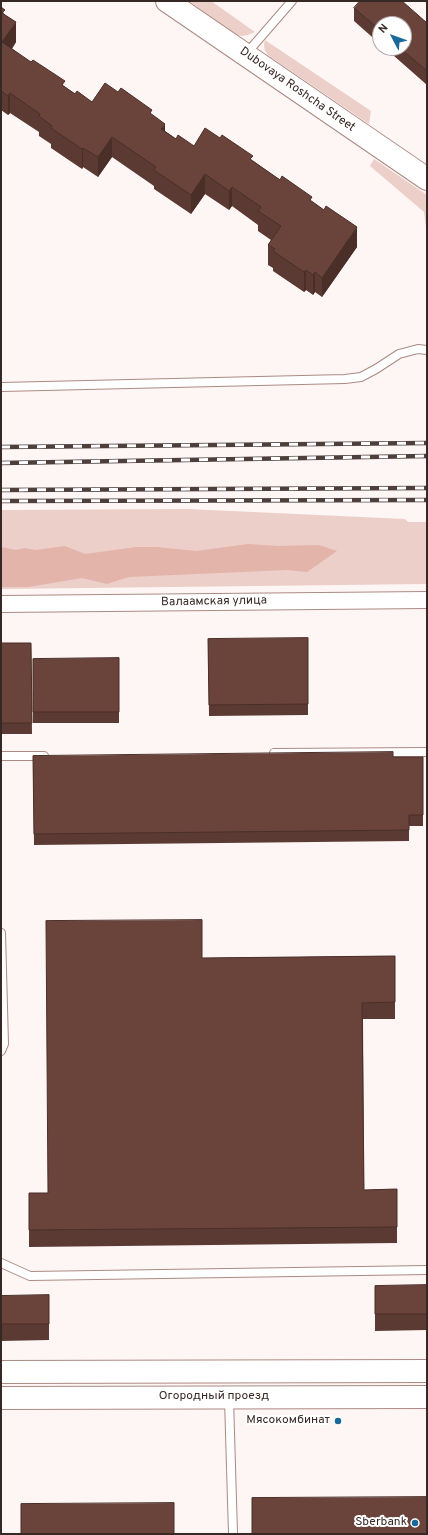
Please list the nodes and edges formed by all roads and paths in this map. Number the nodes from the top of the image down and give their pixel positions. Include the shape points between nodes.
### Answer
1 (167, 1) edge
2 (292, 1) edge
3 (246, 54) junction
4 (427, 179) edge
5 (427, 350) edge
6 (1, 387) edge
7 (427, 600) edge
8 (1, 604) edge
9 (427, 752) edge
10 (269, 754) edge
11 (1, 756) edge
12 (56, 756) edge
13 (1, 932) edge
14 (1, 1050) edge
15 (1, 1262) edge
16 (427, 1270) edge
17 (427, 1371) edge
18 (1, 1372) edge
19 (228, 1397) junction
20 (427, 1397) edge
21 (1, 1398) edge
22 (233, 1534) edge

1 - 3 main road, Dubovaya Roshcha Street
2 - 3 lane
3 - 4 main road, Dubovaya Roshcha Street
5 - 6 lane via 418,349 399,354 361,377 345,379
7 - 8 street, Валаамская улица
9 - 10 lane
11 - 12 lane
13 - 14 lane via 4,1044
15 - 16 lane via 30,1276
17 - 18 main road
19 - 20 main road, Огородный проезд
19 - 21 main road, Огородный проезд
19 - 22 lane

